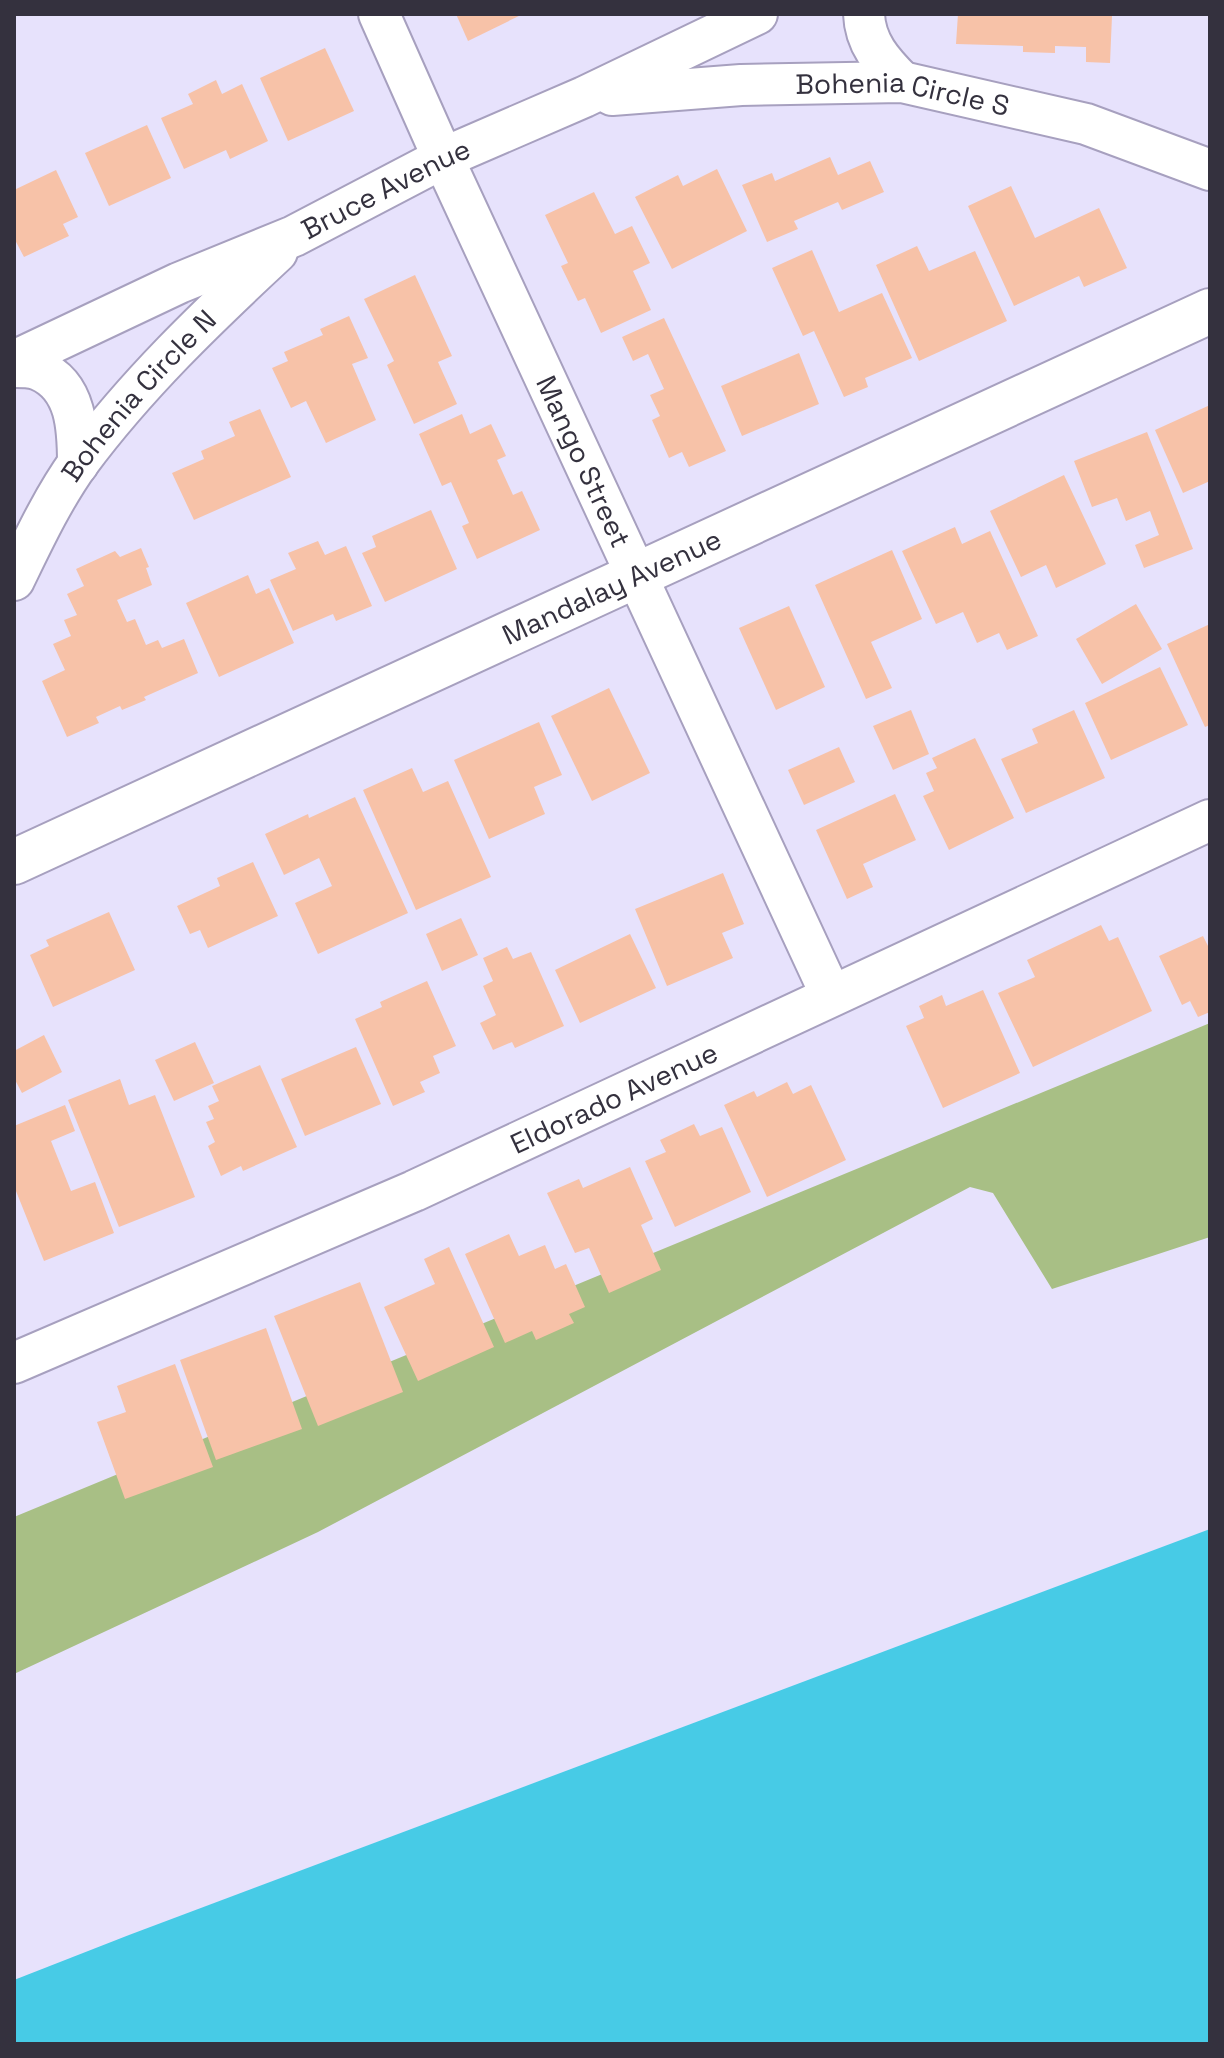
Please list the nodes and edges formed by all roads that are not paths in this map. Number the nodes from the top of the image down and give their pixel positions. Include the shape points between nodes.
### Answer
1 (379, 14) edge
2 (757, 14) edge
3 (864, 14) edge
4 (902, 82) junction
5 (584, 97) junction
6 (443, 158) junction
7 (1210, 170) edge
8 (294, 236) junction
9 (1210, 311) edge
10 (14, 364) edge
11 (78, 464) junction
12 (638, 577) junction
13 (14, 580) edge
14 (1210, 820) edge
15 (17, 857) edge
16 (831, 995) junction
17 (15, 1359) edge

1 - 6 street, Mango Street
2 - 5 street, Bruce Avenue
3 - 4 street via 879,59
4 - 5 street, Bohenia Circle S via 728,86
4 - 7 street, Bohenia Circle S via 1086,124
5 - 6 street, Bruce Avenue
6 - 8 street, Bruce Avenue
6 - 12 street, Mango Street
8 - 10 street, Bruce Avenue via 179,283
8 - 11 street, Bohenia Circle N via 204,319
9 - 12 street, Mandalay Avenue
10 - 11 street via 39,370 71,403
11 - 13 street, Bohenia Circle N
12 - 15 street, Mandalay Avenue
12 - 16 street, Mango Street
14 - 16 street, Eldorado Avenue
16 - 17 street, Eldorado Avenue via 414,1191

